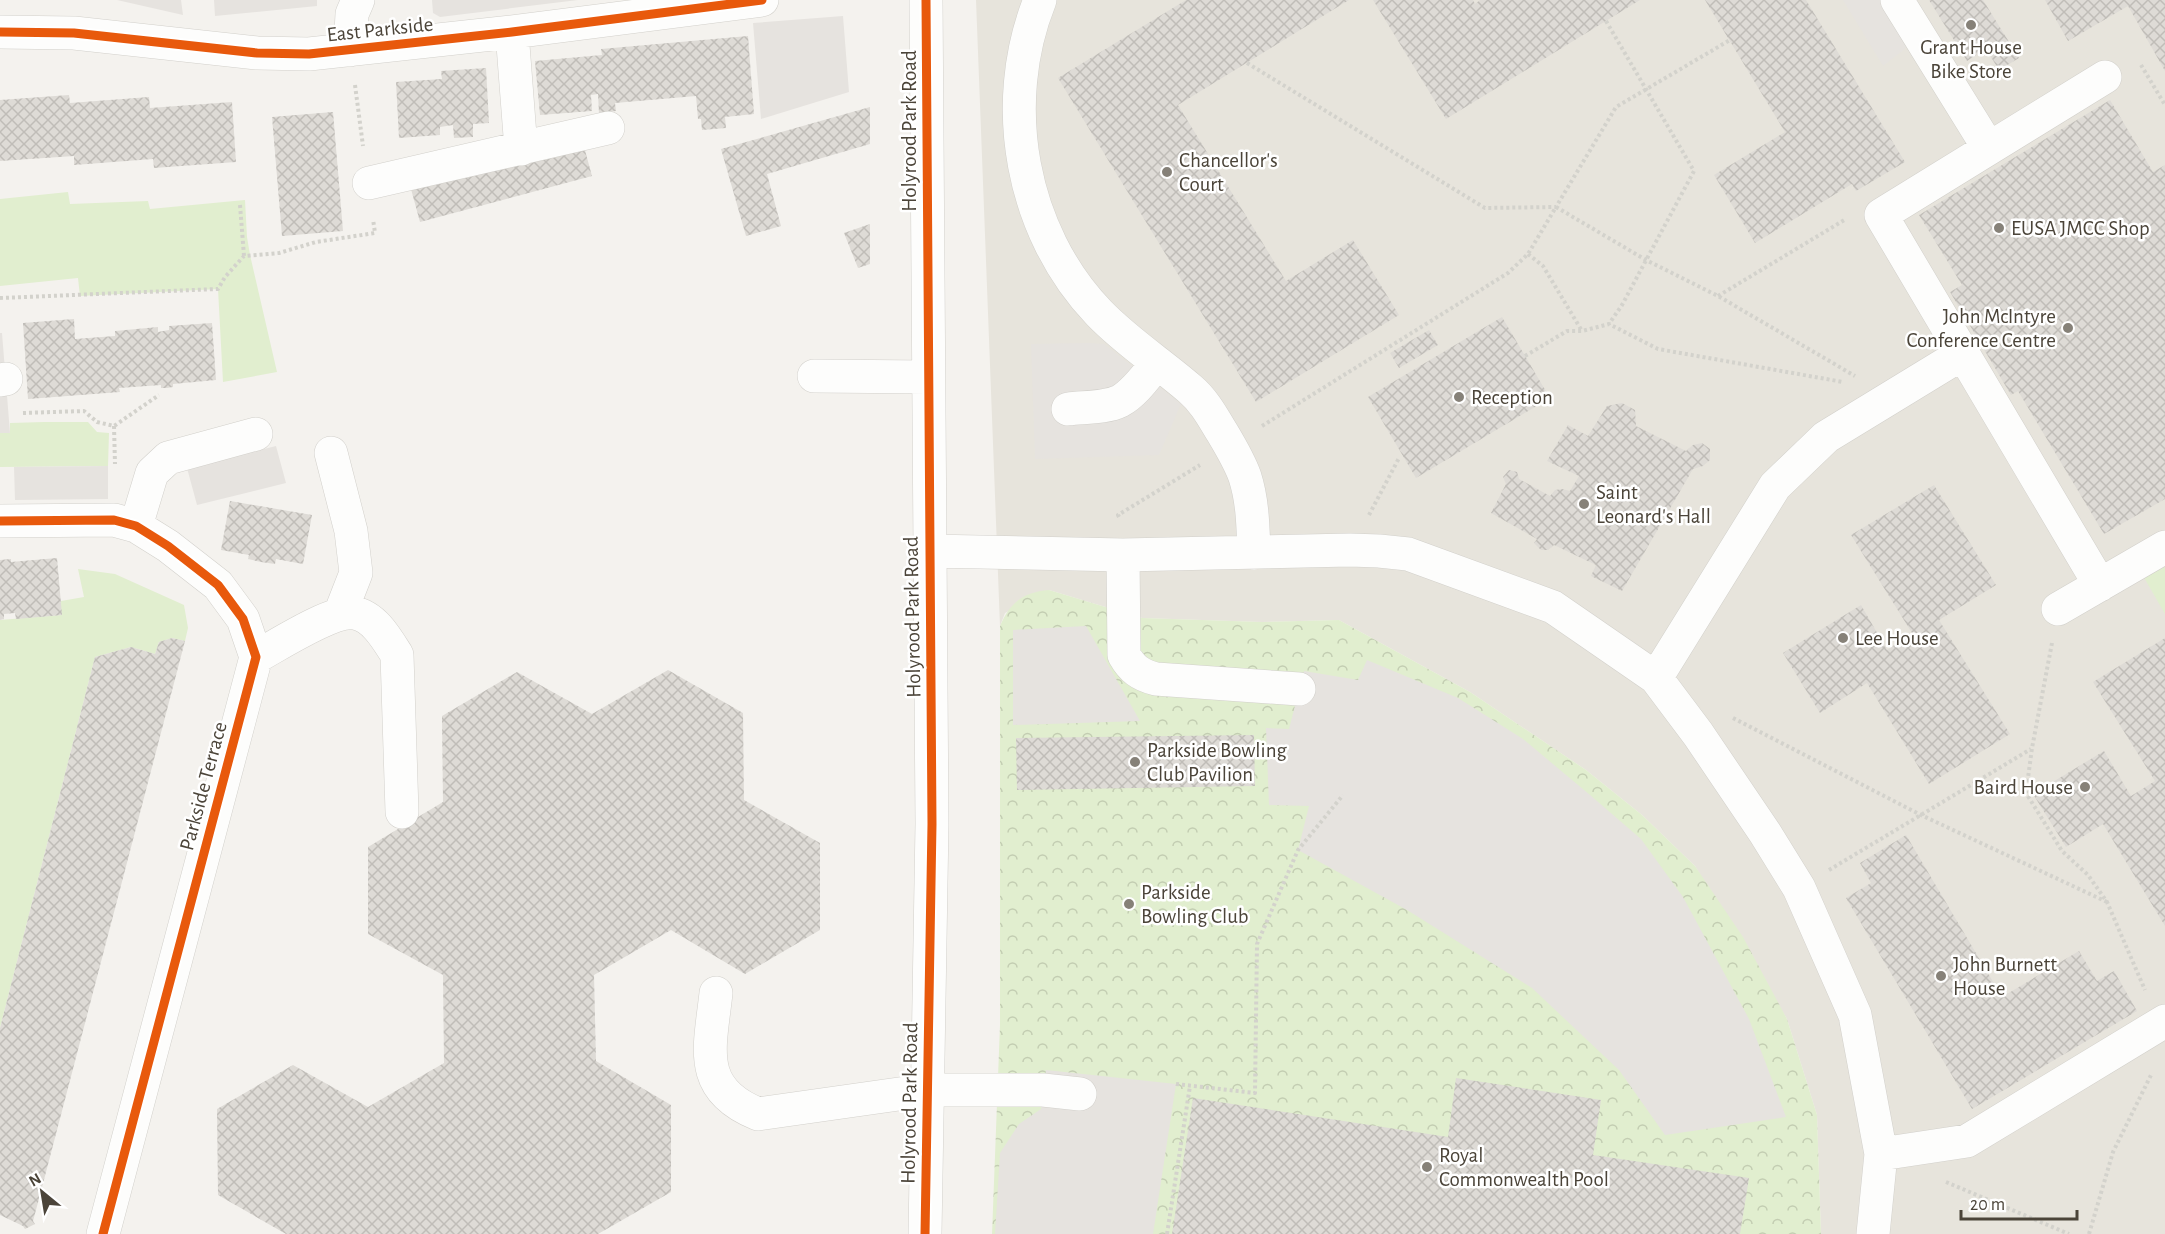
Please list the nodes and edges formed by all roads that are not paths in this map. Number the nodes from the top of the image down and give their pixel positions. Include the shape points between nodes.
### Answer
1 (358, 0) edge
2 (762, 0) edge
3 (926, 0) edge
4 (1041, 0) edge
5 (1897, 0) edge
6 (0, 32) edge
7 (512, 32) junction
8 (350, 50) junction
9 (2105, 77) dead end
10 (609, 128) dead end
11 (1988, 147) junction
12 (521, 149) junction
13 (369, 183) road end
14 (1962, 354) junction
15 (1157, 363) junction
16 (814, 376) dead end
17 (928, 377) junction
18 (1068, 409) dead end
19 (256, 434) dead end
20 (331, 453) dead end
21 (0, 521) edge
22 (136, 526) junction
23 (2165, 547) edge
24 (929, 551) junction
25 (1254, 554) junction
26 (1123, 555) junction
27 (2100, 585) junction
28 (2058, 609) road end
29 (340, 614) junction
30 (256, 657) junction
31 (1656, 678) junction
32 (1299, 689) dead end
33 (402, 812) dead end
34 (716, 993) dead end
35 (2162, 1022) edge
36 (927, 1090) junction
37 (1080, 1094) dead end
38 (1881, 1154) junction
39 (103, 1234) edge
40 (925, 1234) edge
41 (1872, 1234) edge

1 - 8 street via 352,14
2 - 7 street, East Parkside
3 - 17 street, Holyrood Park Road
4 - 15 street via 1025,47 1019,124 1039,217 1078,289 1109,323
5 - 11 street
6 - 8 street, East Parkside via 74,33 257,53
7 - 8 street, East Parkside
7 - 12 street
9 - 11 street
10 - 12 street
11 - 14 street via 1881,215
12 - 13 street
14 - 27 street
14 - 31 street via 1874,396 1775,486
15 - 18 street via 1121,401
15 - 25 street via 1197,395 1230,446 1245,476
16 - 17 street
17 - 24 street, Holyrood Park Road
19 - 22 street via 168,458 152,473
20 - 29 street via 351,531 356,573
21 - 22 street via 114,520
22 - 30 street via 218,585 243,619
23 - 27 street
24 - 26 street
24 - 36 street, Holyrood Park Road via 932,824
25 - 26 street
25 - 31 street via 1350,550 1408,554 1553,607
26 - 32 street via 1124,655 1130,666 1156,679
27 - 28 street
29 - 30 street
29 - 33 street via 356,613 371,621 397,655
30 - 39 street, Parkside Terrace
31 - 38 street via 1766,833 1799,888 1855,1015
34 - 36 street via 709,1054 715,1080 740,1107 758,1114
35 - 38 street via 1966,1141
36 - 37 street via 1043,1090
36 - 40 street, Holyrood Park Road
38 - 41 street

